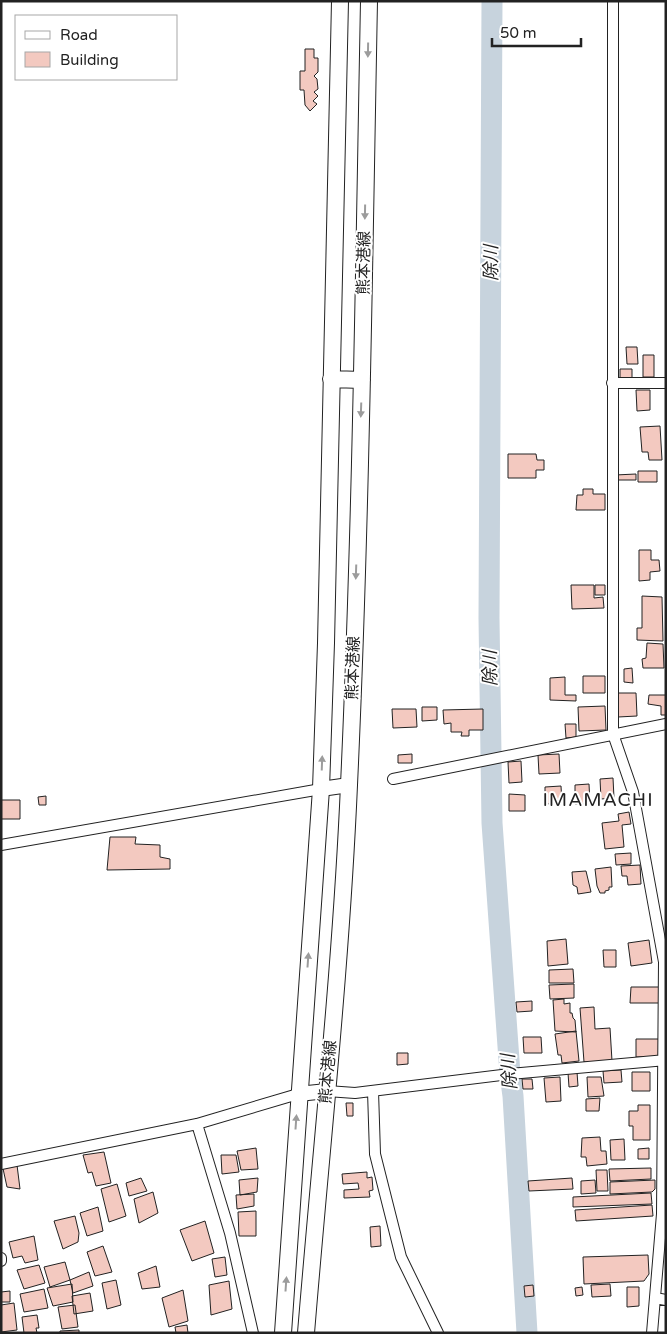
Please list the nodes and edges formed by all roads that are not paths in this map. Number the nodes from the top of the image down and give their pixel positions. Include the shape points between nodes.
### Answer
1 (340, 1) edge
2 (369, 1) edge
3 (613, 1) edge
4 (331, 379) junction
5 (362, 380) junction
6 (612, 383) junction
7 (666, 383) edge
8 (666, 724) edge
9 (613, 734) junction
10 (393, 779) dead end
11 (349, 785) junction
12 (321, 789) junction
13 (1, 845) edge
14 (665, 1059) edge
15 (327, 1091) junction
16 (373, 1091) junction
17 (298, 1094) junction
18 (197, 1124) junction
19 (1, 1164) edge
20 (660, 1299) edge
21 (253, 1333) edge
22 (283, 1333) edge
23 (306, 1333) edge
24 (438, 1333) edge
25 (652, 1333) edge

1 - 4 main road, 熊本港線
2 -> 5 main road, 熊本港線
3 - 6 street
4 - 5 main road
12 -> 4 main road, 熊本港線
5 -> 11 main road, 熊本港線
6 - 7 street
6 - 9 street
8 - 9 street
9 - 10 street
9 - 14 street via 633,792 660,934 664,962
11 - 12 street
11 - 15 main road, 熊本港線
12 - 13 street
17 -> 12 main road, 熊本港線
14 - 16 street
14 - 20 street via 661,1118
15 - 16 street via 355,1094
15 - 17 street
15 - 23 main road, 熊本港線
16 - 24 street via 375,1154 401,1256
17 - 18 street
22 -> 17 main road, 熊本港線
18 - 19 street
18 - 21 street via 230,1233
20 - 25 street

